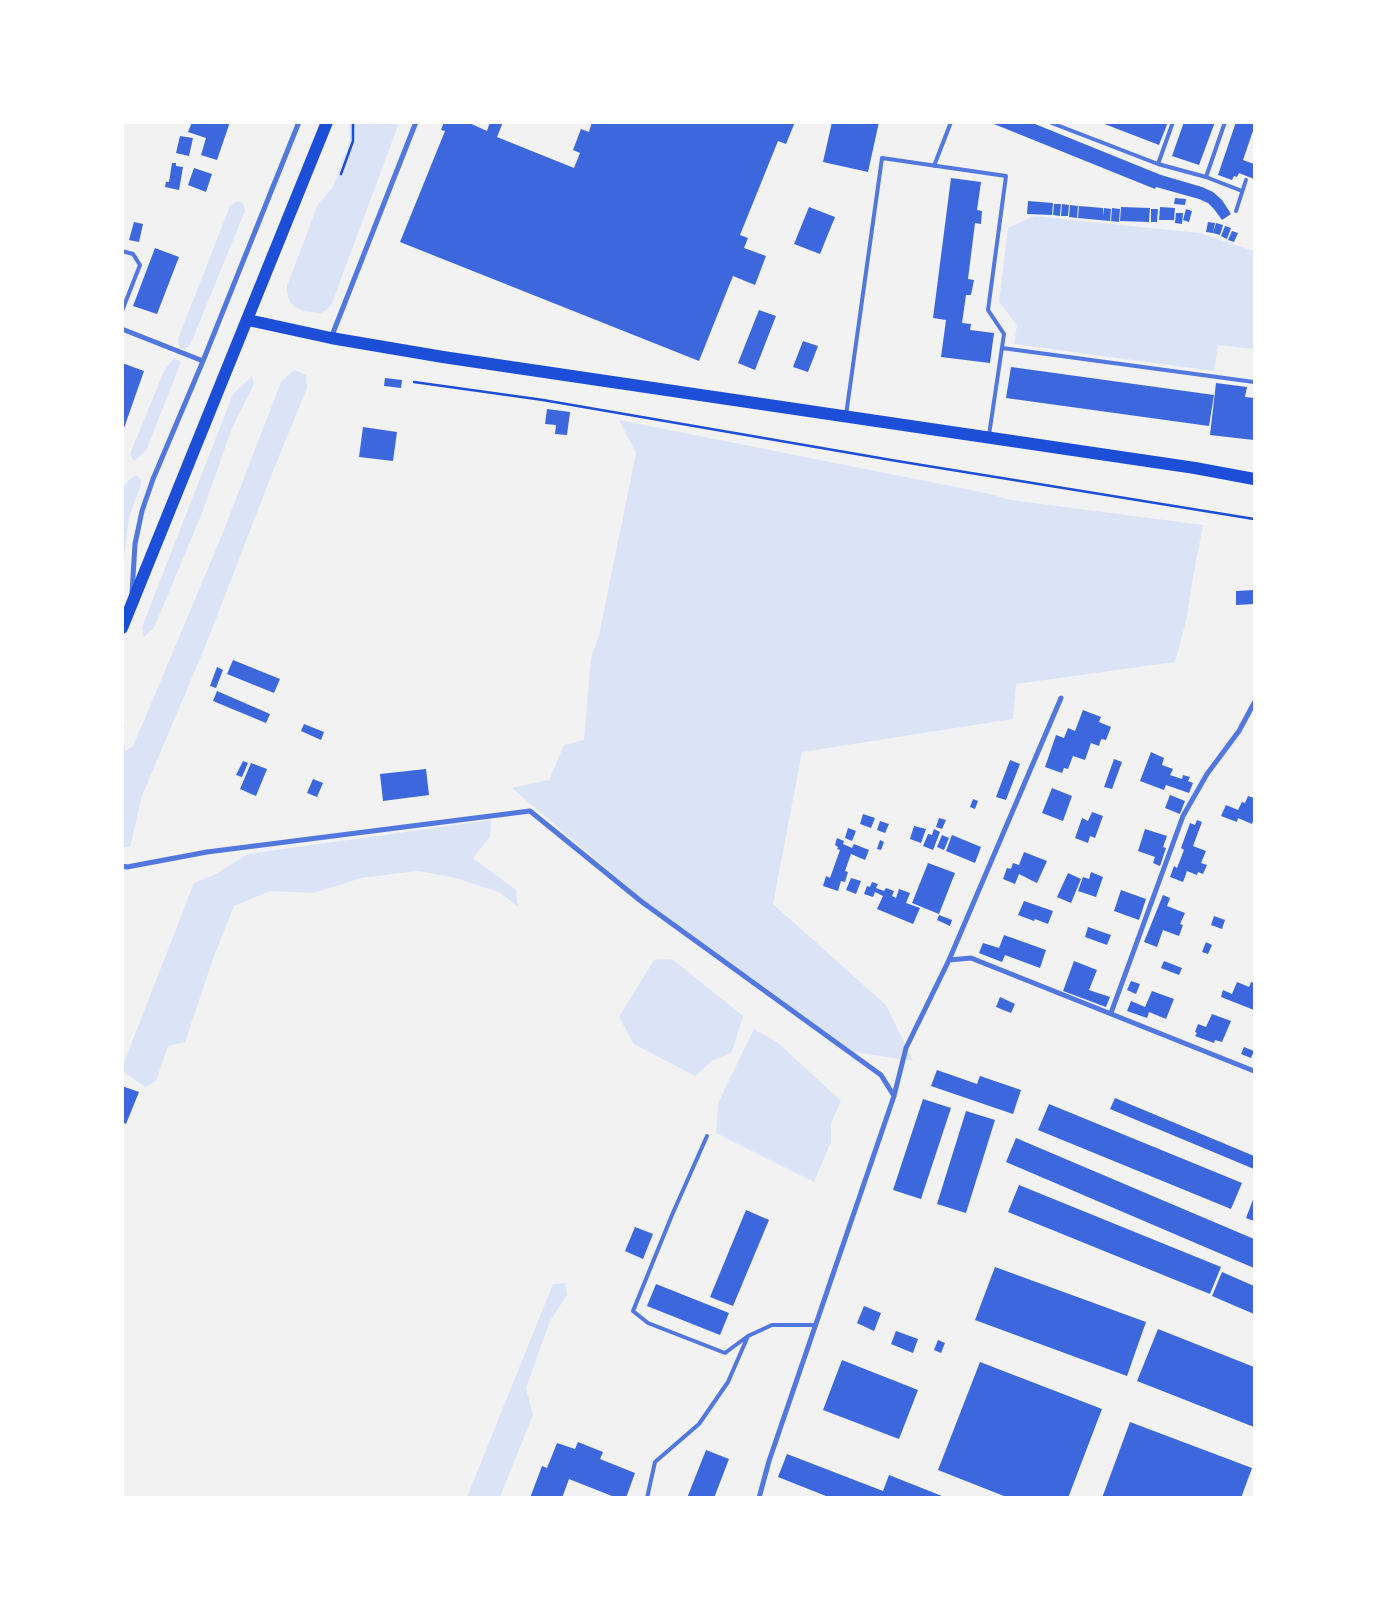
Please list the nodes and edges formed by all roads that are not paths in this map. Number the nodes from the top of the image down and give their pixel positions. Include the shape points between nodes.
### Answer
1 (299, 122) edge
2 (327, 122) edge
3 (416, 122) edge
4 (951, 122) edge
5 (1049, 122) edge
6 (1174, 122) edge
7 (1225, 122) edge
8 (1158, 164) junction
9 (934, 166) junction
10 (1206, 177) junction
11 (1246, 180) dead end
12 (1242, 191) junction
13 (1236, 211) dead end
14 (122, 251) edge
15 (122, 311) edge
16 (248, 320) junction
17 (122, 329) edge
18 (331, 338) junction
19 (1002, 348) junction
20 (203, 362) junction
21 (1254, 382) edge
22 (846, 416) junction
23 (988, 438) junction
24 (1254, 479) edge
25 (131, 607) junction
26 (122, 628) edge
27 (1061, 698) dead end
28 (1254, 703) edge
29 (122, 866) edge
30 (949, 960) junction
31 (1111, 1013) junction
32 (1254, 1071) edge
33 (894, 1096) junction
34 (707, 1136) dead end
35 (816, 1324) junction
36 (748, 1336) junction
37 (647, 1498) edge
38 (759, 1498) edge

1 - 20 street
2 - 16 main road
3 - 18 street
4 - 9 lane
5 - 8 lane
6 - 8 lane
7 - 10 lane
8 - 10 lane
9 - 19 lane via 1006,176 988,310 1004,334
9 - 22 lane via 882,158
10 - 12 lane
11 - 12 lane
12 - 13 lane
14 - 15 lane via 133,254 140,265
16 - 18 main road
16 - 25 main road
17 - 20 street
18 - 22 main road
19 - 21 lane
19 - 23 lane
20 - 25 street via 142,511 135,544
22 - 23 main road
23 - 24 main road
25 - 26 main road
27 - 30 street
28 - 31 street via 1183,816
29 - 33 street via 207,852 530,811 642,902 881,1076
30 - 31 street via 970,958
30 - 33 street via 906,1048
31 - 32 street
33 - 35 street
34 - 36 lane via 633,1311 648,1322 726,1353
35 - 36 lane via 772,1324
35 - 38 street
36 - 37 lane via 728,1382 699,1424 655,1462

